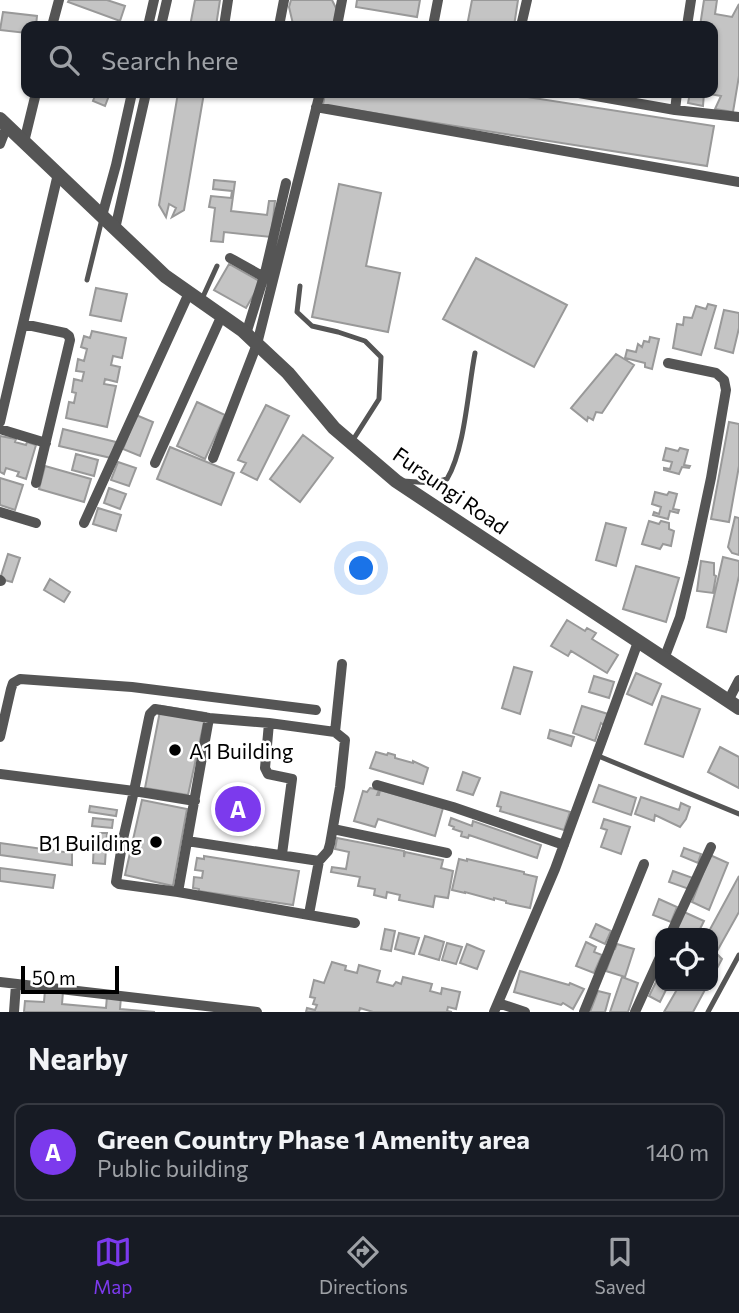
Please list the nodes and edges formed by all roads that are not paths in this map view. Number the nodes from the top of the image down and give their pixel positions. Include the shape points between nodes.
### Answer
1 (59, 0) edge
2 (154, 0) edge
3 (167, 0) edge
4 (229, 0) edge
5 (284, 0) edge
6 (342, 0) edge
7 (438, 0) edge
8 (527, 0) edge
9 (691, 0) edge
10 (53, 21) edge
11 (149, 21) edge
12 (163, 21) edge
13 (225, 21) edge
14 (280, 21) edge
15 (338, 21) edge
16 (434, 21) edge
17 (522, 21) edge
18 (688, 21) edge
19 (35, 98) edge
20 (131, 98) edge
21 (145, 98) edge
22 (319, 98) edge
23 (607, 98) edge
24 (676, 98) edge
25 (316, 107) junction
26 (675, 110) junction
27 (739, 117) edge
28 (3, 122) edge
29 (24, 142) junction
30 (0, 144) edge
31 (58, 174) junction
32 (739, 182) edge
33 (286, 183) dead end
34 (102, 216) junction
35 (115, 229) junction
36 (230, 258) dead end
37 (217, 266) dead end
38 (264, 277) junction
39 (87, 280) dead end
40 (300, 286) dead end
41 (195, 297) junction
42 (222, 315) junction
43 (23, 324) junction
44 (246, 334) junction
45 (257, 344) junction
46 (475, 353) dead end
47 (668, 363) dead end
48 (0, 422) edge
49 (0, 429) edge
50 (46, 443) junction
51 (351, 443) junction
52 (213, 458) dead end
53 (155, 463) dead end
54 (397, 481) junction
55 (36, 483) dead end
56 (0, 512) edge
57 (36, 523) dead end
58 (84, 523) dead end
59 (638, 642) junction
60 (664, 659) junction
61 (342, 664) dead end
62 (739, 680) edge
63 (734, 704) edge
64 (316, 710) dead end
65 (209, 718) junction
66 (269, 723) junction
67 (335, 732) junction
68 (0, 737) edge
69 (596, 755) junction
70 (0, 775) edge
71 (377, 785) dead end
72 (134, 791) junction
73 (195, 801) junction
74 (739, 814) edge
75 (333, 829) junction
76 (187, 841) junction
77 (564, 845) junction
78 (711, 847) dead end
79 (447, 853) dead end
80 (282, 855) junction
81 (319, 861) junction
82 (644, 864) dead end
83 (178, 892) junction
84 (309, 914) junction
85 (355, 922) dead end
86 (673, 928) edge
87 (739, 955) edge
88 (655, 968) edge
89 (0, 982) edge
90 (16, 984) junction
91 (496, 1008) edge
92 (13, 1012) edge
93 (257, 1012) edge
94 (524, 1012) edge
95 (584, 1012) edge
96 (635, 1012) edge
97 (708, 1012) edge

1 - 10 street
2 - 11 street
3 - 12 street
4 - 13 street
5 - 14 street
6 - 15 street
7 - 16 street
8 - 17 street
9 - 18 street
19 - 29 street
20 - 34 street
21 - 35 street
22 - 25 street
23 - 26 street
24 - 26 street
25 - 32 street
25 - 45 street
26 - 27 street
28 - 29 street, Fursungi Road
28 - 30 street
29 - 31 street, Fursungi Road
31 - 34 street, Fursungi Road
31 - 43 street
33 - 38 street
34 - 35 street, Fursungi Road
34 - 39 lane
35 - 41 street, Fursungi Road
36 - 38 street
37 - 41 lane
38 - 44 street
40 - 51 lane via 297,312 312,326 365,341 381,357 379,399
41 - 42 street, Fursungi Road
41 - 58 street
42 - 44 street, Fursungi Road
42 - 53 street
43 - 48 street
43 - 50 street via 65,333 70,340
44 - 45 street, Fursungi Road
45 - 51 street, Fursungi Road
45 - 52 street
46 - 54 lane via 454,468 447,479 432,483
47 - 60 street via 716,373 726,390 693,563
49 - 50 street
50 - 55 street
51 - 54 street, Fursungi Road
54 - 59 street, Fursungi Road
56 - 57 street
59 - 60 street, Fursungi Road
59 - 69 street
60 - 63 street, Fursungi Road
61 - 67 street
62 - 63 street
64 - 68 street via 132,687 20,679 11,689
65 - 66 street
65 - 72 street via 152,711
65 - 73 street
66 - 67 street
66 - 80 street via 266,771 292,779
67 - 75 street via 345,744
69 - 74 lane
69 - 77 street
70 - 72 street
71 - 77 street
72 - 73 street
72 - 83 street via 116,882
73 - 76 street
75 - 79 street
75 - 81 street via 328,851
76 - 80 street
76 - 83 street
77 - 91 street
78 - 86 street
80 - 81 street
81 - 84 street
82 - 95 street
83 - 84 street
84 - 85 street
87 - 97 lane
88 - 96 street
89 - 90 street
90 - 92 street
90 - 93 street
91 - 94 street

